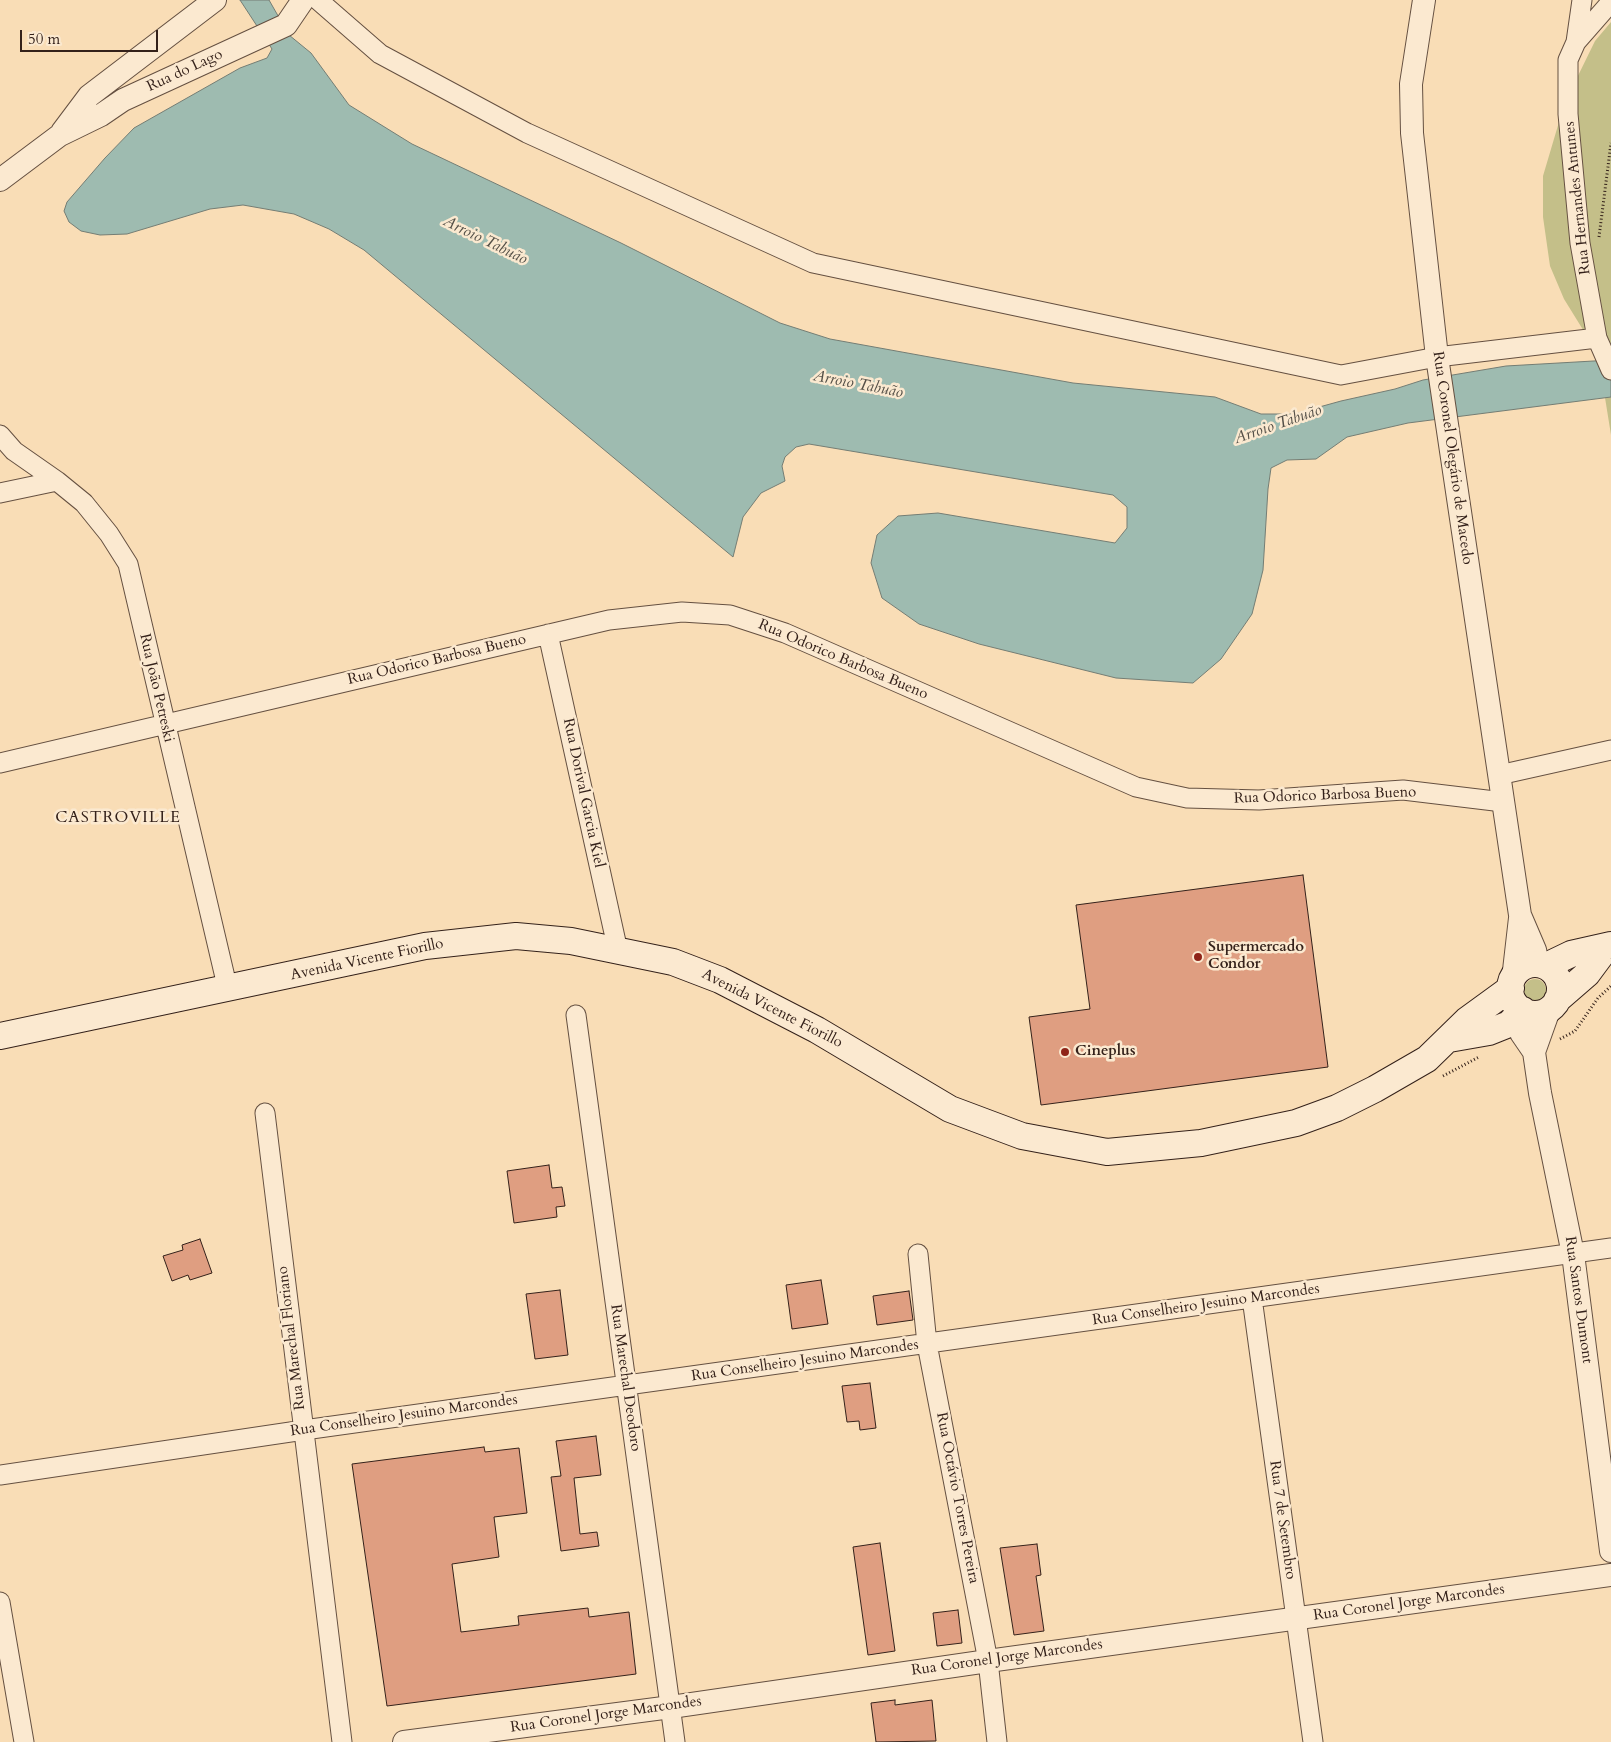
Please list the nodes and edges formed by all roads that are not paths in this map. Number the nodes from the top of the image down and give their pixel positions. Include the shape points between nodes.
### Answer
1 (215, 0) edge
2 (303, 0) edge
3 (318, 0) edge
4 (1424, 0) edge
5 (1582, 0) edge
6 (1611, 2) edge
7 (1576, 42) junction
8 (109, 79) junction
9 (123, 100) junction
10 (60, 134) junction
11 (0, 180) edge
12 (1597, 338) junction
13 (1438, 364) junction
14 (1611, 370) edge
15 (0, 435) edge
16 (57, 480) junction
17 (0, 493) edge
18 (548, 634) junction
19 (164, 724) junction
20 (1611, 750) edge
21 (0, 762) edge
22 (1499, 775) junction
23 (1503, 802) junction
24 (1520, 915) junction
25 (1609, 946) edge
26 (618, 951) junction
27 (1542, 965) junction
28 (228, 990) junction
29 (1530, 1000) junction
30 (576, 1015) dead end
31 (0, 1036) edge
32 (265, 1113) dead end
33 (1611, 1248) edge
34 (918, 1254) dead end
35 (1573, 1254) junction
36 (1252, 1298) junction
37 (927, 1344) junction
38 (626, 1385) junction
39 (304, 1430) junction
40 (0, 1475) edge
41 (1611, 1551) edge
42 (1611, 1575) edge
43 (0, 1602) edge
44 (1296, 1619) junction
45 (988, 1661) junction
46 (671, 1707) junction
47 (24, 1742) edge
48 (342, 1742) edge
49 (404, 1742) edge
50 (675, 1742) edge
51 (997, 1742) edge
52 (1313, 1742) edge

1 - 8 street, Rua do Lago
2 - 9 street, Rua do Lago via 286,25
3 - 13 street via 380,54 518,128 812,263 1341,375
4 - 13 street, Rua Coronel Olegário de Macedo via 1411,84 1412,133
5 - 7 street
6 - 7 street, Rua Hernandes Antunes
7 - 12 street, Rua Hernandes Antunes via 1568,60 1568,114 1580,243
8 - 9 street
8 - 10 street, Rua do Lago via 90,96
9 - 10 street, Rua do Lago via 101,115
10 - 11 street, Rua do Lago
12 - 13 street
12 - 14 street, Rua Hernandes Antunes
13 - 22 street, Rua Coronel Olegário de Macedo
15 - 16 street, Rua João Petreski via 14,450
16 - 17 street
16 - 19 street, Rua João Petreski via 84,503 128,564
18 - 19 street, Rua Odorico Barbosa Bueno
18 - 23 street, Rua Odorico Barbosa Bueno via 609,620 682,612 730,615 785,633 1136,787 1187,798 1259,800 1403,790
18 - 26 street, Rua Dorival Garcia Kiel
19 - 21 street, Rua Odorico Barbosa Bueno
19 - 28 street, Rua João Petreski
20 - 22 street
22 - 23 street, Rua Coronel Olegário de Macedo
23 - 24 street, Rua Coronel Olegário de Macedo
24 - 27 street
24 - 29 street
25 - 27 main road via 1571,954
25 - 29 main road via 1587,974
26 - 28 main road, Avenida Vicente Fiorillo via 516,936 425,946
26 - 29 main road, Avenida Vicente Fiorillo via 673,962 720,980 817,1030 950,1109 1022,1136 1107,1152 1201,1143 1296,1123 1337,1108 1427,1059 1478,1012
27 - 29 main road via 1523,967
27 - 29 main road via 1557,977 1560,993
28 - 31 main road, Avenida Vicente Fiorillo
29 - 35 street, Rua Santos Dumont via 1540,1093
30 - 38 street, Rua Marechal Deodoro
32 - 39 street, Rua Marechal Floriano
33 - 35 street, Rua Conselheiro Jesuino Marcondes
34 - 37 street, Rua Octávio Torres Pereira
35 - 36 street, Rua Conselheiro Jesuino Marcondes
35 - 41 street, Rua Santos Dumont
36 - 37 street, Rua Conselheiro Jesuino Marcondes
36 - 44 street, Rua 7 de Setembro
37 - 38 street, Rua Conselheiro Jesuino Marcondes
37 - 45 street, Rua Octávio Torres Pereira
38 - 39 street, Rua Conselheiro Jesuino Marcondes
38 - 46 street, Rua Marechal Deodoro
39 - 40 street, Rua Conselheiro Jesuino Marcondes
39 - 48 street, Rua Marechal Floriano
42 - 44 street, Rua Coronel Jorge Marcondes
43 - 47 street
44 - 45 street, Rua Coronel Jorge Marcondes
44 - 52 street, Rua 7 de Setembro
45 - 46 street, Rua Coronel Jorge Marcondes
45 - 51 street, Rua Octávio Torres Pereira
46 - 49 street, Rua Coronel Jorge Marcondes
46 - 50 street, Rua Marechal Deodoro

